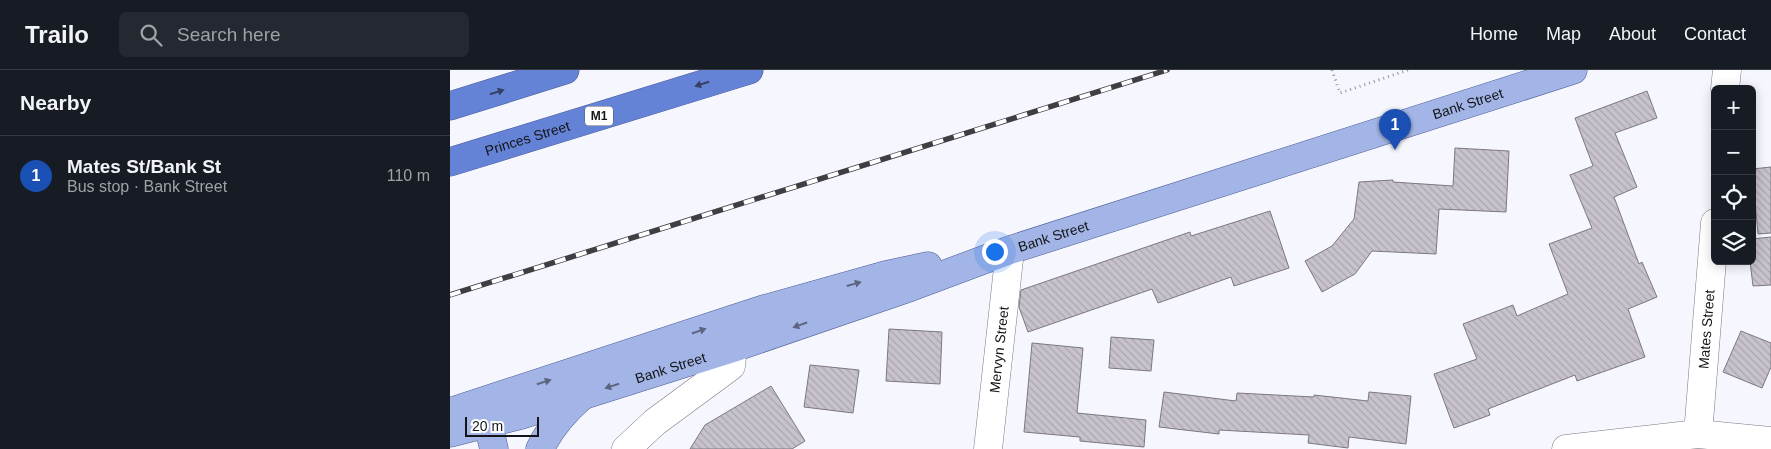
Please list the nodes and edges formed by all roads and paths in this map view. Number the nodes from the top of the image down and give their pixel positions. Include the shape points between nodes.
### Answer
1 (565, 70) edge
2 (749, 70) edge
3 (1332, 70) edge
4 (1408, 70) edge
5 (1573, 70) edge
6 (1727, 70) edge
7 (1726, 85) edge
8 (450, 106) edge
9 (450, 162) edge
10 (1010, 250) junction
11 (1712, 265) edge
12 (732, 348) junction
13 (584, 394) junction
14 (498, 397) junction
15 (450, 412) edge
16 (521, 415) junction
17 (450, 433) edge
18 (1698, 434) junction
19 (491, 437) edge
20 (1771, 441) edge
21 (539, 449) edge
22 (626, 449) edge
23 (988, 449) edge
24 (1566, 449) edge

8 -> 1 highway
2 -> 9 highway, Princes Street / M1
3 - 4 path via 1340,92
5 - 10 main road, Bank Street
6 - 7 street
10 -> 12 main road, Bank Street via 911,288
14 -> 10 main road via 761,310 886,275
10 - 23 street, Mervyn Street
11 - 18 street, Mates Street
12 -> 13 main road, Bank Street
12 - 22 street via 731,366 655,422
13 - 16 main road, Bank Street
13 - 21 main road via 564,411
14 - 15 main road
14 - 16 main road
14 - 19 main road
16 - 19 main road, Bank Street
16 - 21 main road
17 - 19 main road, Bank Street
18 - 20 street
18 - 24 street

